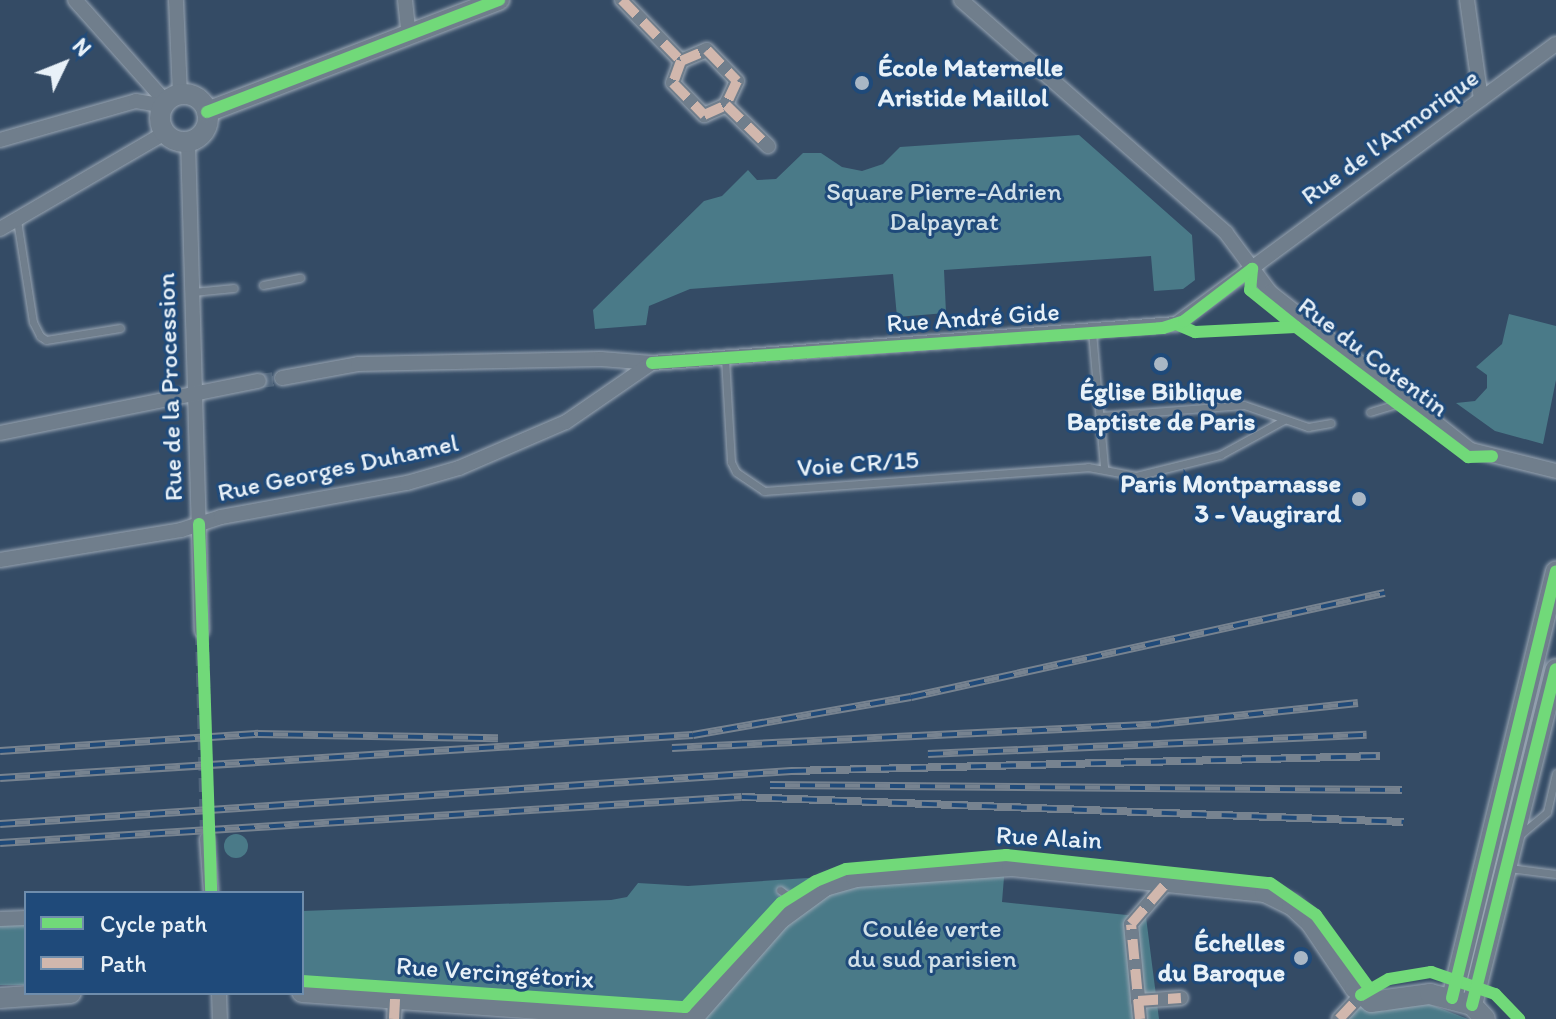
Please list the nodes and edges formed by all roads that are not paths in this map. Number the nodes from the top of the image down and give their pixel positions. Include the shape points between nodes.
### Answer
1 (75, 0) edge
2 (176, 0) edge
3 (405, 0) edge
4 (499, 0) edge
5 (622, 0) edge
6 (961, 0) edge
7 (1467, 0) edge
8 (408, 31) junction
9 (1556, 44) edge
10 (681, 61) junction
11 (1481, 99) junction
12 (170, 101) junction
13 (726, 105) junction
14 (207, 112) junction
15 (165, 133) junction
16 (0, 140) edge
17 (188, 141) junction
18 (768, 146) dead end
19 (17, 220) junction
20 (0, 229) edge
21 (1252, 269) junction
22 (300, 278) dead end
23 (263, 285) dead end
24 (234, 288) dead end
25 (191, 292) junction
26 (1176, 324) joint
27 (120, 328) dead end
28 (1092, 332) junction
29 (725, 358) junction
30 (652, 363) junction
31 (282, 378) tunnel mouth
32 (259, 381) tunnel mouth
33 (194, 397) junction
34 (1409, 401) junction
35 (1370, 412) dead end
36 (1100, 416) junction
37 (1284, 420) junction
38 (1331, 423) dead end
39 (0, 433) edge
40 (1104, 467) junction
41 (1556, 471) edge
42 (199, 524) junction
43 (0, 560) edge
44 (1556, 572) edge
45 (202, 631) tunnel mouth
46 (1556, 669) edge
47 (1556, 773) edge
48 (207, 839) tunnel mouth
49 (1513, 841) junction
50 (1507, 868) junction
51 (1556, 874) edge
52 (1169, 880) junction
53 (780, 890) dead end
54 (211, 891) edge
55 (798, 903) junction
56 (24, 918) edge
57 (0, 919) edge
58 (304, 992) edge
59 (43, 995) edge
60 (219, 995) edge
61 (1361, 995) junction
62 (0, 998) edge
63 (1181, 998) dead end
64 (1452, 998) junction
65 (1138, 1001) junction
66 (394, 1009) edge
67 (1479, 1012) edge
68 (558, 1016) edge
69 (220, 1019) edge
70 (679, 1019) edge
71 (692, 1019) edge
72 (1140, 1019) edge
73 (1339, 1019) edge

1 - 12 street
2 - 12 street
3 - 8 street
4 - 8 main road via 434,27
5 - 10 street
6 - 21 street, Rue du Cotentin via 1226,233
7 - 11 street
8 - 14 main road
9 - 11 street, Rue de l'Armorique
10 - 13 street via 673,83 704,115
10 - 13 street via 707,50 737,81
11 - 21 street, Rue de l'Armorique
12 - 14 main road via 198,99
12 - 15 main road
12 - 16 street via 136,101
13 - 18 street
14 - 17 main road via 202,134
15 - 17 main road
15 - 19 street
17 - 25 street, Rue de la Procession
19 - 20 street
19 - 27 lane via 33,322 40,336 46,340
21 - 26 street, Rue de l'Armorique
21 - 34 street, Rue du Cotentin via 1270,292
22 - 23 lane
24 - 25 lane
25 - 33 street, Rue de la Procession
26 - 28 street, Rue André Gide
28 - 29 street, Rue André Gide
28 - 36 lane
29 - 30 street, Rue André Gide
29 - 40 lane, Voie CR/15 via 731,462 736,472 764,491
30 - 31 street, Rue André Gide via 601,359 358,364
30 - 42 street, Rue Georges Duhamel via 566,422 499,454 407,483
32 - 33 street via 208,389
33 - 39 street
33 - 42 street, Rue de la Procession
34 - 35 lane
34 - 41 street, Rue du Cotentin via 1471,450
36 - 37 lane via 1244,405
36 - 40 lane
37 - 38 lane via 1308,427
37 - 40 lane, Voie CR/15 via 1220,455 1136,476
42 - 43 street, Rue Georges Duhamel
42 - 45 street, Rue de la Procession
44 - 64 main road
46 - 49 main road
47 - 49 lane via 1547,812
48 - 54 street
49 - 50 main road
50 - 51 lane
50 - 67 main road
52 - 55 main road, Rue Alain via 1012,866 960,869 856,877
52 - 61 main road, Rue Alain via 1253,888 1292,905 1311,923
52 - 65 street via 1131,924
53 - 55 lane
55 - 71 main road, Rue Alain
56 - 57 street
58 - 66 main road, Rue Vercingétorix
59 - 62 main road
60 - 69 street
61 - 64 main road via 1384,1004 1414,995
61 - 73 street
63 - 65 street
64 - 67 main road
65 - 72 street
66 - 68 main road, Rue Vercingétorix
68 - 70 main road, Rue Vercingétorix

